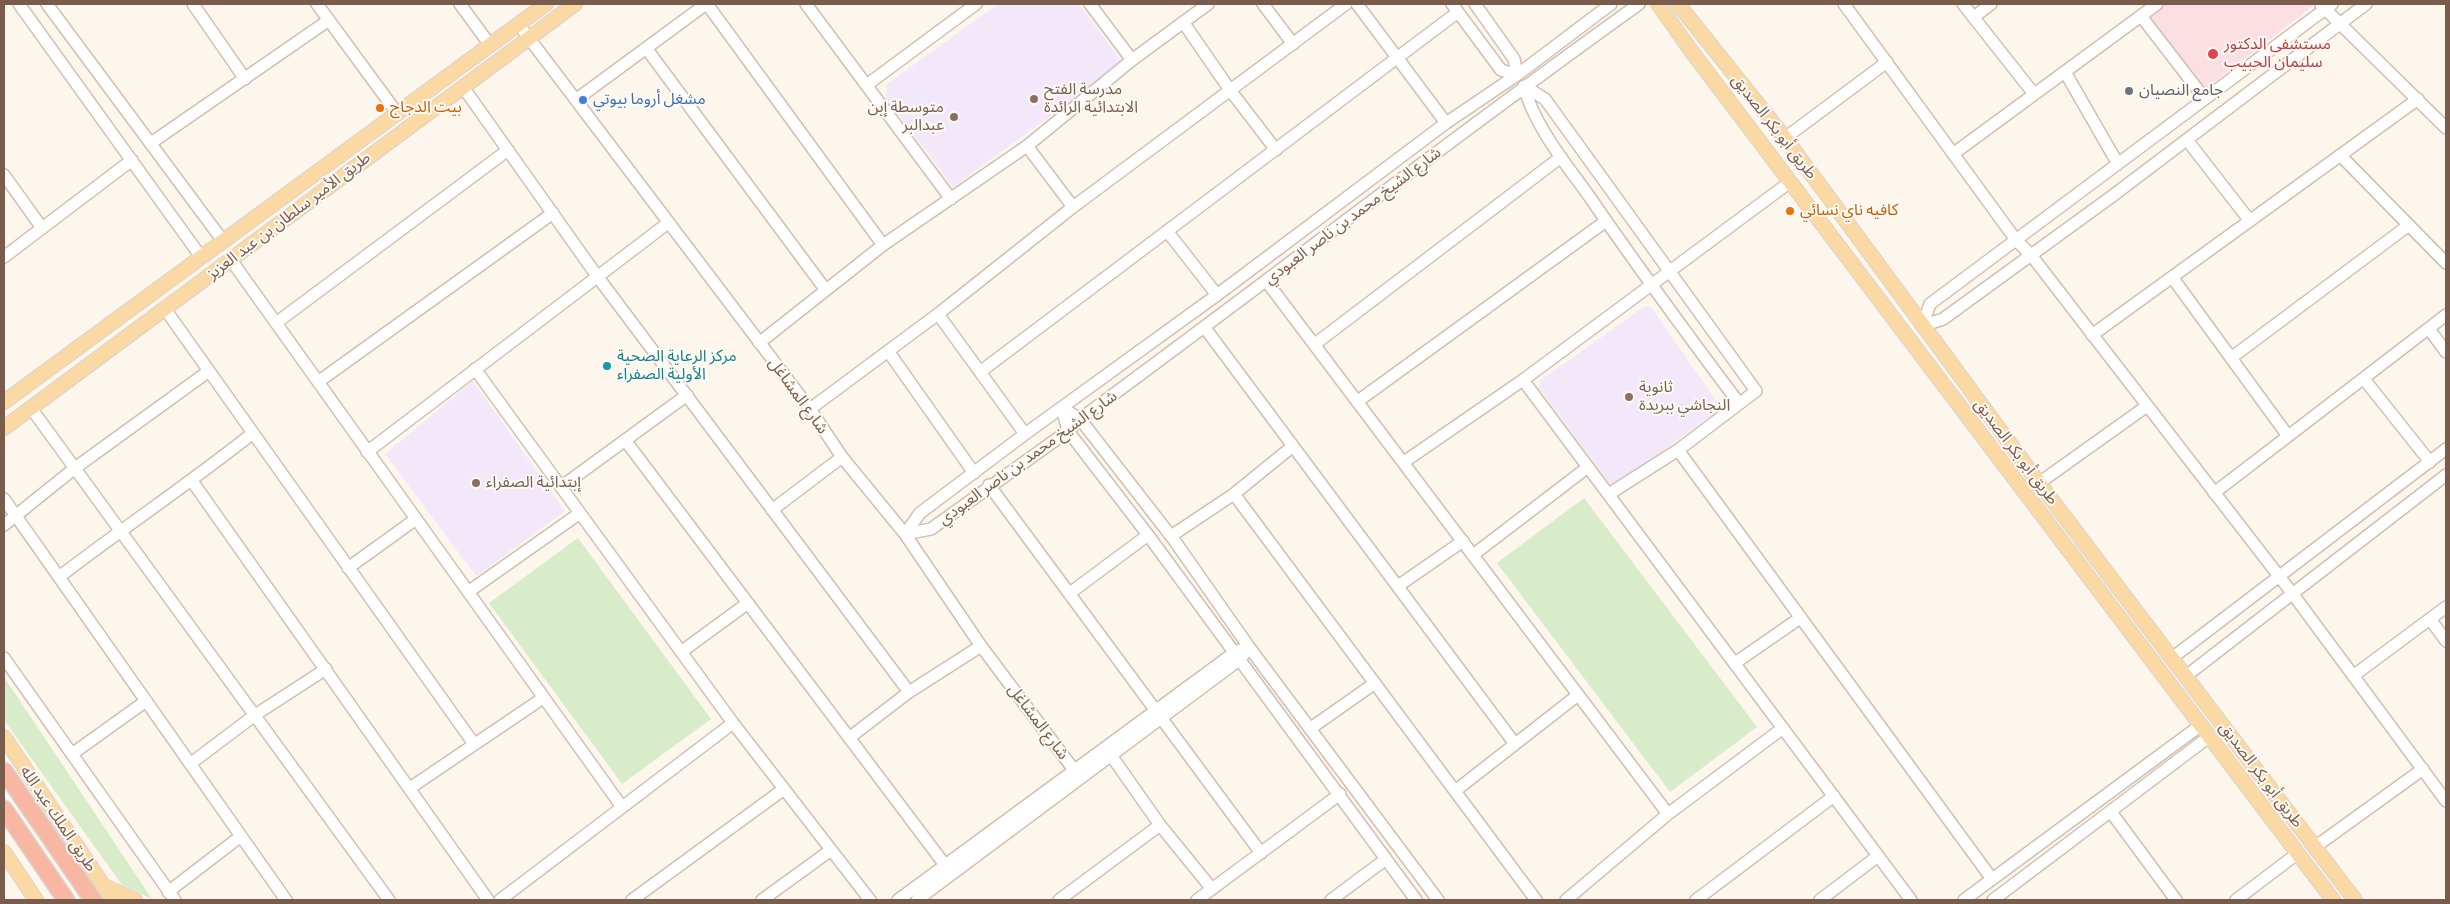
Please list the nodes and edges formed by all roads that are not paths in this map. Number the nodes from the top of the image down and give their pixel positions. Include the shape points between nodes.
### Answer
1 (19, 4) edge
2 (47, 4) edge
3 (193, 4) edge
4 (317, 4) edge
5 (460, 4) edge
6 (546, 4) edge
7 (575, 4) edge
8 (706, 4) edge
9 (806, 4) edge
10 (976, 4) edge
11 (1090, 4) edge
12 (1208, 4) edge
13 (1263, 4) edge
14 (1346, 4) edge
15 (1357, 4) edge
16 (1476, 4) edge
17 (1611, 4) edge
18 (1638, 4) edge
19 (1658, 4) edge
20 (1678, 4) edge
21 (1844, 4) edge
22 (1963, 4) edge
23 (1991, 4) edge
24 (2157, 4) edge
25 (2366, 4) edge
26 (2326, 6) edge
27 (1455, 8) edge
28 (2140, 16) junction
29 (1974, 17) junction
30 (330, 20) junction
31 (1183, 22) junction
32 (2340, 23) junction
33 (519, 25) junction
34 (528, 39) junction
35 (1293, 44) junction
36 (490, 45) junction
37 (646, 48) junction
38 (1397, 58) junction
39 (1132, 60) junction
40 (1887, 62) junction
41 (2065, 72) junction
42 (1517, 74) junction
43 (244, 79) junction
44 (868, 84) junction
45 (463, 86) junction
46 (1524, 86) junction
47 (1230, 90) junction
48 (2034, 94) junction
49 (577, 99) junction
50 (2206, 99) junction
51 (2418, 99) junction
52 (398, 113) junction
53 (1446, 123) junction
54 (2446, 128) edge
55 (1784, 138) junction
56 (2187, 140) junction
57 (151, 143) junction
58 (1028, 146) junction
59 (508, 150) junction
60 (1276, 150) junction
61 (1953, 154) junction
62 (2340, 155) junction
63 (1562, 157) junction
64 (132, 160) junction
65 (2118, 164) junction
66 (4, 175) edge
67 (1790, 182) junction
68 (952, 200) junction
69 (1073, 206) junction
70 (553, 212) junction
71 (1606, 221) junction
72 (2250, 221) junction
73 (668, 224) junction
74 (2409, 225) junction
75 (42, 228) junction
76 (1167, 231) junction
77 (2016, 240) junction
78 (223, 241) junction
79 (883, 245) junction
80 (2031, 255) junction
81 (4, 257) edge
82 (201, 257) junction
83 (231, 260) junction
84 (2446, 263) edge
85 (1670, 270) junction
86 (597, 276) junction
87 (2172, 277) junction
88 (1267, 282) junction
89 (1650, 285) junction
90 (825, 289) junction
91 (1217, 295) junction
92 (164, 309) junction
93 (938, 314) junction
94 (2446, 316) edge
95 (276, 323) junction
96 (1922, 326) junction
97 (1205, 328) junction
98 (2429, 328) junction
99 (2092, 335) junction
100 (759, 343) junction
101 (1315, 344) junction
102 (888, 350) junction
103 (2446, 352) edge
104 (2231, 358) junction
105 (475, 369) junction
106 (209, 371) junction
107 (980, 372) junction
108 (2364, 379) junction
109 (1523, 380) junction
110 (318, 382) junction
111 (687, 395) junction
112 (1358, 401) junction
113 (4, 402) edge
114 (1738, 402) junction
115 (2147, 406) junction
116 (32, 408) junction
117 (1062, 408) junction
118 (810, 409) junction
119 (1080, 419) junction
120 (4, 428) edge
121 (1068, 431) junction
122 (253, 433) junction
123 (1025, 434) junction
124 (2288, 436) junction
125 (625, 440) junction
126 (1293, 446) junction
127 (2446, 449) edge
128 (1678, 450) junction
129 (368, 452) junction
130 (842, 457) junction
131 (1404, 462) junction
132 (2430, 462) junction
133 (1588, 467) junction
134 (75, 468) junction
135 (974, 473) junction
136 (2446, 475) edge
137 (192, 481) junction
138 (2039, 483) junction
139 (989, 485) junction
140 (561, 487) junction
141 (2214, 493) junction
142 (1234, 494) junction
143 (1609, 494) junction
144 (4, 499) edge
145 (772, 510) junction
146 (580, 514) junction
147 (15, 515) junction
148 (416, 519) junction
149 (4, 525) edge
150 (120, 530) junction
151 (905, 534) junction
152 (1148, 535) junction
153 (1171, 536) junction
154 (1463, 541) junction
155 (1473, 555) junction
156 (348, 568) junction
157 (2278, 576) junction
158 (59, 578) junction
159 (1398, 586) junction
160 (468, 592) junction
161 (1070, 593) junction
162 (2292, 593) junction
163 (748, 603) junction
164 (2446, 607) edge
165 (1800, 618) junction
166 (2430, 619) junction
167 (2446, 640) edge
168 (981, 646) junction
169 (1249, 647) junction
170 (681, 652) junction
171 (1236, 656) junction
172 (4, 658) edge
173 (2172, 658) junction
174 (1735, 663) junction
175 (326, 669) junction
176 (2186, 676) junction
177 (2354, 676) junction
178 (1375, 683) junction
179 (909, 692) junction
180 (1578, 695) junction
181 (543, 698) junction
182 (146, 701) junction
183 (1156, 709) junction
184 (254, 715) junction
185 (1163, 718) junction
186 (2220, 722) junction
187 (733, 723) junction
188 (1311, 728) junction
189 (1783, 728) junction
190 (2206, 730) junction
191 (4, 738) edge
192 (849, 738) junction
193 (474, 744) junction
194 (1516, 744) junction
195 (1109, 751) junction
196 (72, 754) junction
197 (190, 764) junction
198 (2423, 769) junction
199 (1074, 770) junction
200 (4, 771) edge
201 (410, 788) junction
202 (784, 789) junction
203 (1455, 791) junction
204 (1340, 794) junction
205 (1834, 796) junction
206 (2446, 800) edge
207 (622, 807) junction
208 (4, 809) edge
209 (2111, 812) junction
210 (1668, 814) junction
211 (1160, 825) junction
212 (241, 836) junction
213 (2315, 847) junction
214 (831, 850) junction
215 (4, 852) edge
216 (1261, 853) junction
217 (2298, 854) junction
218 (1878, 856) junction
219 (1386, 859) junction
220 (945, 865) junction
221 (1992, 879) junction
222 (103, 885) junction
223 (1212, 889) junction
224 (927, 892) edge
225 (172, 896) edge
226 (36, 900) edge
227 (66, 900) edge
228 (92, 900) edge
229 (113, 900) edge
230 (136, 900) edge
231 (286, 900) edge
232 (389, 900) edge
233 (488, 900) edge
234 (500, 900) edge
235 (632, 900) edge
236 (762, 900) edge
237 (870, 900) edge
238 (898, 900) edge
239 (917, 900) edge
240 (1059, 900) edge
241 (1197, 900) edge
242 (1331, 900) edge
243 (1416, 900) edge
244 (1438, 900) edge
245 (1536, 900) edge
246 (1566, 900) edge
247 (1696, 900) edge
248 (1820, 900) edge
249 (1911, 900) edge
250 (1964, 900) edge
251 (1993, 900) edge
252 (2176, 900) edge
253 (2236, 900) edge
254 (2333, 900) edge
255 (2355, 900) edge

1 - 64 street
2 - 57 street
3 - 43 street
4 - 30 street
5 - 36 street
6 - 33 main road, طريق الأمير سلطان بن عبد العزيز
7 - 34 main road, طريق الأمير سلطان بن عبد العزيز
8 - 37 street
8 - 79 street
9 - 44 street
10 - 44 street
11 - 39 street
12 - 31 street
13 - 35 street
14 - 35 street
15 - 38 street
16 - 42 street via 1514,59
17 - 42 street, شارع الشيخ محمد بن ناصر العبودي
18 - 46 street, شارع الشيخ محمد بن ناصر العبودي
19 - 67 main road, طريق أبو بكر الصديق
20 - 55 main road, طريق أبو بكر الصديق
21 - 40 street
22 - 29 street
23 - 29 street
24 - 28 street
25 - 32 street
26 - 32 street
26 - 50 street
27 - 38 street
27 - 42 street via 1501,70
28 - 41 street
28 - 50 street
29 - 48 street
30 - 43 street
30 - 52 street
31 - 39 street
31 - 47 street
32 - 51 street
32 - 56 street
33 - 34 street, شارع المشاغل
33 - 36 main road, طريق الأمير سلطان بن عبد العزيز
34 - 45 main road, طريق الأمير سلطان بن عبد العزيز
34 - 49 street, شارع المشاغل
35 - 47 street
36 - 52 main road, طريق الأمير سلطان بن عبد العزيز
37 - 49 street
37 - 90 street
38 - 53 street
38 - 60 street
39 - 58 street
40 - 55 street
40 - 61 street
41 - 48 street
41 - 65 street
42 - 53 street, شارع الشيخ محمد بن ناصر العبودي
43 - 57 street
44 - 68 street
45 - 59 street
45 - 83 main road, طريق الأمير سلطان بن عبد العزيز
46 - 63 street via 1528,103
46 - 85 street via 1545,99
46 - 88 street, شارع الشيخ محمد بن ناصر العبودي
47 - 60 street
47 - 69 street
48 - 61 street
49 - 73 street, شارع المشاغل
50 - 65 street
51 - 54 street
51 - 62 street
52 - 78 main road, طريق الأمير سلطان بن عبد العزيز
53 - 91 street, شارع الشيخ محمد بن ناصر العبودي
55 - 96 main road, طريق أبو بكر الصديق
56 - 72 street
56 - 80 street
57 - 78 street
58 - 68 street
58 - 69 street
59 - 70 street
59 - 95 street
60 - 76 street
61 - 77 street
62 - 72 street
62 - 74 street
63 - 71 street
63 - 101 street
64 - 75 street
64 - 82 street
65 - 77 street
66 - 75 street
67 - 85 street
67 - 190 main road, طريق أبو بكر الصديق
68 - 79 street
69 - 93 street
70 - 86 street
70 - 110 street
71 - 89 street
71 - 112 street
72 - 87 street
73 - 86 street
73 - 100 street, شارع المشاغل
74 - 84 street
74 - 104 street
75 - 81 street
76 - 91 street
76 - 107 street
77 - 80 street
77 - 96 street via 1930,304
78 - 82 main road, طريق الأمير سلطان بن عبد العزيز
79 - 90 street
80 - 96 street via 1943,320
80 - 99 street
82 - 113 main road, طريق الأمير سلطان بن عبد العزيز
83 - 92 main road, طريق الأمير سلطان بن عبد العزيز
83 - 95 street
85 - 89 street
85 - 114 street via 1756,391
86 - 105 street
86 - 111 street
87 - 99 street
87 - 104 street
88 - 97 street, شارع الشيخ محمد بن ناصر العبودي
88 - 101 street
89 - 109 street
89 - 114 street
90 - 100 street
91 - 117 street, شارع الشيخ محمد بن ناصر العبودي
92 - 106 street
92 - 116 main road, طريق الأمير سلطان بن عبد العزيز
93 - 102 street
93 - 107 street
94 - 98 street
95 - 110 street
96 - 138 main road, طريق أبو بكر الصديق
97 - 119 street, شارع الشيخ محمد بن ناصر العبودي
97 - 126 street
98 - 103 street
98 - 108 street
99 - 115 street
100 - 118 street, شارع المشاغل
101 - 112 street
102 - 118 street
102 - 135 street
104 - 124 street
105 - 129 street
105 - 140 street
106 - 122 street
106 - 134 street
107 - 123 street
108 - 124 street
108 - 132 street
109 - 131 street
109 - 133 street
110 - 129 street
111 - 125 street
111 - 145 street
112 - 131 street
114 - 128 street
115 - 138 street
115 - 141 street
116 - 120 main road, طريق الأمير سلطان بن عبد العزيز
116 - 134 street
117 - 119 street
117 - 121 street
117 - 123 street, شارع الشيخ محمد بن ناصر العبودي
118 - 130 street, شارع المشاغل
119 - 121 street, شارع الشيخ محمد بن ناصر العبودي
119 - 153 street
121 - 139 street, شارع الشيخ محمد بن ناصر العبودي
121 - 152 street
122 - 137 street
122 - 156 street
123 - 135 street, شارع الشيخ محمد بن ناصر العبودي
124 - 141 street
125 - 140 street
125 - 163 street
126 - 142 street
126 - 159 street
127 - 132 street
128 - 143 street
128 - 165 street
129 - 148 street
130 - 145 street
130 - 151 street, شارع المشاغل
131 - 154 street
132 - 157 street
133 - 143 street
133 - 155 street
134 - 147 street
134 - 150 street
135 - 151 street, شارع الشيخ محمد بن ناصر العبودي via 920,513
136 - 162 street
137 - 150 street
137 - 175 street
138 - 173 main road, طريق أبو بكر الصديق
139 - 151 street, شارع الشيخ محمد بن ناصر العبودي via 931,529
139 - 161 street
140 - 146 street
141 - 157 street
142 - 153 street
142 - 178 street
143 - 174 street
144 - 147 street
145 - 179 street
146 - 160 street
146 - 170 street
147 - 149 street
147 - 158 street
148 - 156 street
148 - 160 street
150 - 158 street
150 - 184 street
151 - 168 street, شارع المشاغل
152 - 161 street
152 - 171 street
153 - 169 street
154 - 155 street
154 - 159 street
155 - 180 street
156 - 193 street
157 - 162 street
157 - 173 street
158 - 182 street
159 - 194 street
160 - 181 street
161 - 183 street
162 - 176 street
162 - 177 street
163 - 170 street
163 - 192 street
164 - 166 street
165 - 174 street
165 - 221 street
166 - 167 street
166 - 177 street
168 - 179 street
168 - 199 street, شارع المشاغل
169 - 171 street
169 - 188 street
170 - 187 street
171 - 183 street
171 - 185 street
171 - 204 street
172 - 196 street
173 - 176 main road, طريق أبو بكر الصديق
174 - 189 street
175 - 184 street
175 - 201 street
176 - 186 main road, طريق أبو بكر الصديق
177 - 198 street
178 - 188 street
178 - 203 street
179 - 192 street
180 - 194 street
180 - 210 street
181 - 193 street
181 - 207 street
182 - 196 street
182 - 197 street
183 - 185 street
183 - 195 street
184 - 197 street
184 - 232 street
185 - 195 street
185 - 216 street
186 - 190 main road
186 - 213 main road, طريق أبو بكر الصديق
187 - 202 street
187 - 207 street
188 - 244 street
189 - 205 street
189 - 210 street
190 - 209 street
190 - 217 main road, طريق أبو بكر الصديق
190 - 221 street
191 - 222 main road, طريق الملك عبد الله
192 - 220 street
193 - 201 street
194 - 203 street
195 - 199 street
195 - 211 street
195 - 224 street
196 - 225 street
197 - 212 street
198 - 206 street
198 - 213 street
199 - 220 street
200 - 228 highway, طريق الملك عبد الله
201 - 233 street
202 - 214 street
202 - 235 street
203 - 245 street
204 - 216 street
204 - 219 street
205 - 218 street
205 - 247 street
207 - 234 street
208 - 227 highway
209 - 251 street
209 - 252 street
210 - 246 street
211 - 223 street
211 - 240 street
212 - 225 street
212 - 231 street
213 - 255 main road, طريق أبو بكر الصديق
214 - 236 street
214 - 237 street
215 - 226 main road
216 - 223 street
217 - 253 street
217 - 254 main road, طريق أبو بكر الصديق
218 - 248 street
218 - 249 street
219 - 242 street
219 - 243 street
220 - 224 street
221 - 250 street
222 - 229 main road, طريق الملك عبد الله
222 - 230 main road
223 - 241 street
224 - 238 street
224 - 239 street

